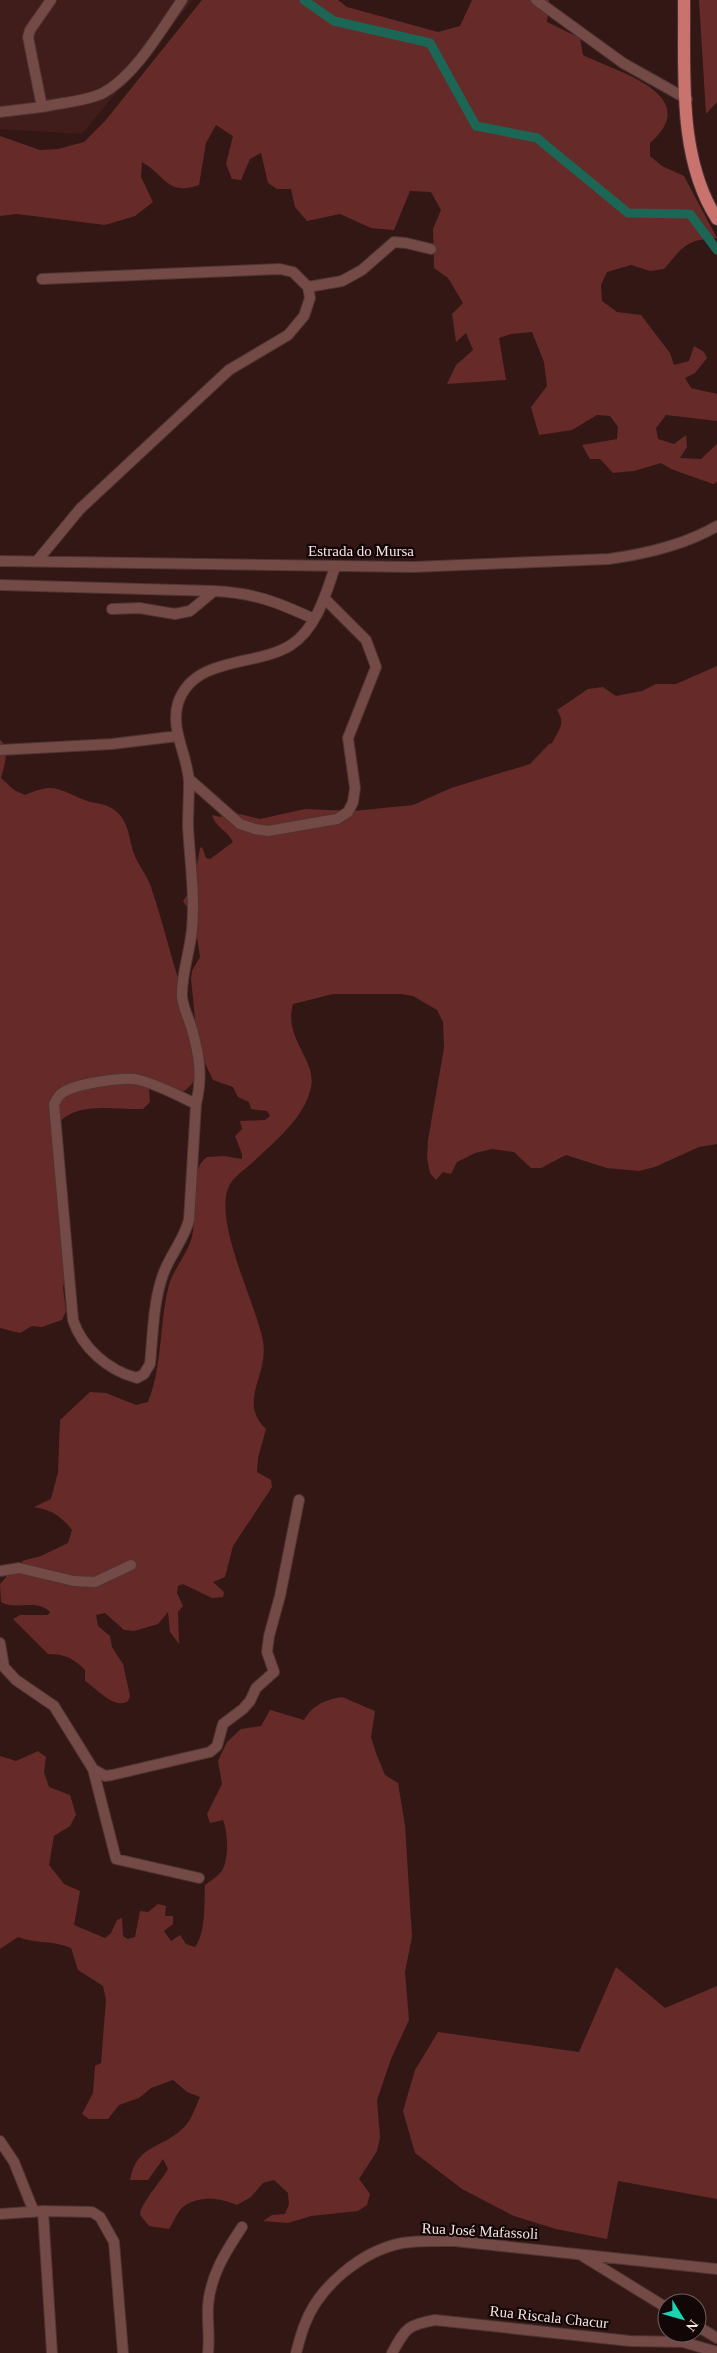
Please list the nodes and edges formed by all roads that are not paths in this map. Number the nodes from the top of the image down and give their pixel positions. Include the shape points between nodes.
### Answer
1 (51, 0) edge
2 (182, 0) edge
3 (536, 0) edge
4 (684, 0) edge
5 (687, 99) junction
6 (42, 107) junction
7 (0, 112) edge
8 (717, 219) edge
9 (431, 249) dead end
10 (42, 279) dead end
11 (308, 287) junction
12 (717, 526) edge
13 (37, 560) junction
14 (0, 561) edge
15 (335, 567) junction
16 (0, 585) edge
17 (214, 591) junction
18 (325, 599) junction
19 (112, 610) dead end
20 (314, 619) junction
21 (178, 736) junction
22 (0, 750) edge
23 (189, 779) junction
24 (196, 1104) junction
25 (299, 1500) dead end
26 (131, 1565) dead end
27 (0, 1571) edge
28 (0, 1642) edge
29 (93, 1769) junction
30 (198, 1878) dead end
31 (0, 2141) edge
32 (39, 2212) junction
33 (0, 2214) edge
34 (242, 2227) dead end
35 (578, 2253) junction
36 (717, 2269) edge
37 (657, 2302) edge
38 (210, 2351) edge
39 (717, 2352) edge
40 (52, 2353) edge
41 (123, 2353) edge
42 (296, 2353) edge
43 (392, 2353) edge

1 - 6 street via 28,37
2 - 6 street via 120,82 101,94
3 - 5 street via 623,63
4 - 5 main road
5 - 8 main road via 689,138 695,165
6 - 7 street
9 - 11 street via 394,242 362,270 342,281
10 - 11 street via 280,269 293,272
11 - 13 street via 310,298 304,316 288,335 229,370 80,509
12 - 15 street, Estrada do Mursa via 704,534 634,556 609,559
13 - 14 street, Estrada do Mursa
13 - 15 street, Estrada do Mursa
15 - 18 street
16 - 17 street
17 - 19 street via 199,606 175,614 139,608
17 - 20 street via 267,598
18 - 20 street
18 - 23 street via 366,640 376,667 348,738 354,788 354,802 348,812 337,819 268,831 255,830 240,824
20 - 21 street via 293,644 280,651 218,666 190,685 178,704
21 - 22 street via 112,744
21 - 23 street
23 - 24 street via 192,930 182,998 198,1052 201,1086
24 - 24 street via 189,1220 164,1272 150,1364 137,1378 118,1371 86,1346 73,1320 54,1104 61,1094 73,1088 111,1080 137,1079 158,1085
25 - 29 street via 269,1636 267,1652 274,1672 256,1688 243,1709 223,1724 217,1746 210,1752 112,1775 105,1776
26 - 27 street via 95,1582 74,1581 19,1568
28 - 29 street via 4,1667 16,1680 54,1706
29 - 30 street via 116,1859
31 - 32 street
32 - 33 street
32 - 40 street
32 - 41 street via 92,2212 106,2225 114,2242
34 - 38 street via 219,2266 212,2285 208,2305
35 - 36 street, Rua José Mafassoli
35 - 37 street
35 - 42 street, Rua José Mafassoli via 455,2241 401,2243 375,2252 339,2276 322,2295 305,2322
39 - 43 street, Rua Riscala Chacur via 683,2342 630,2341 435,2320 413,2324

